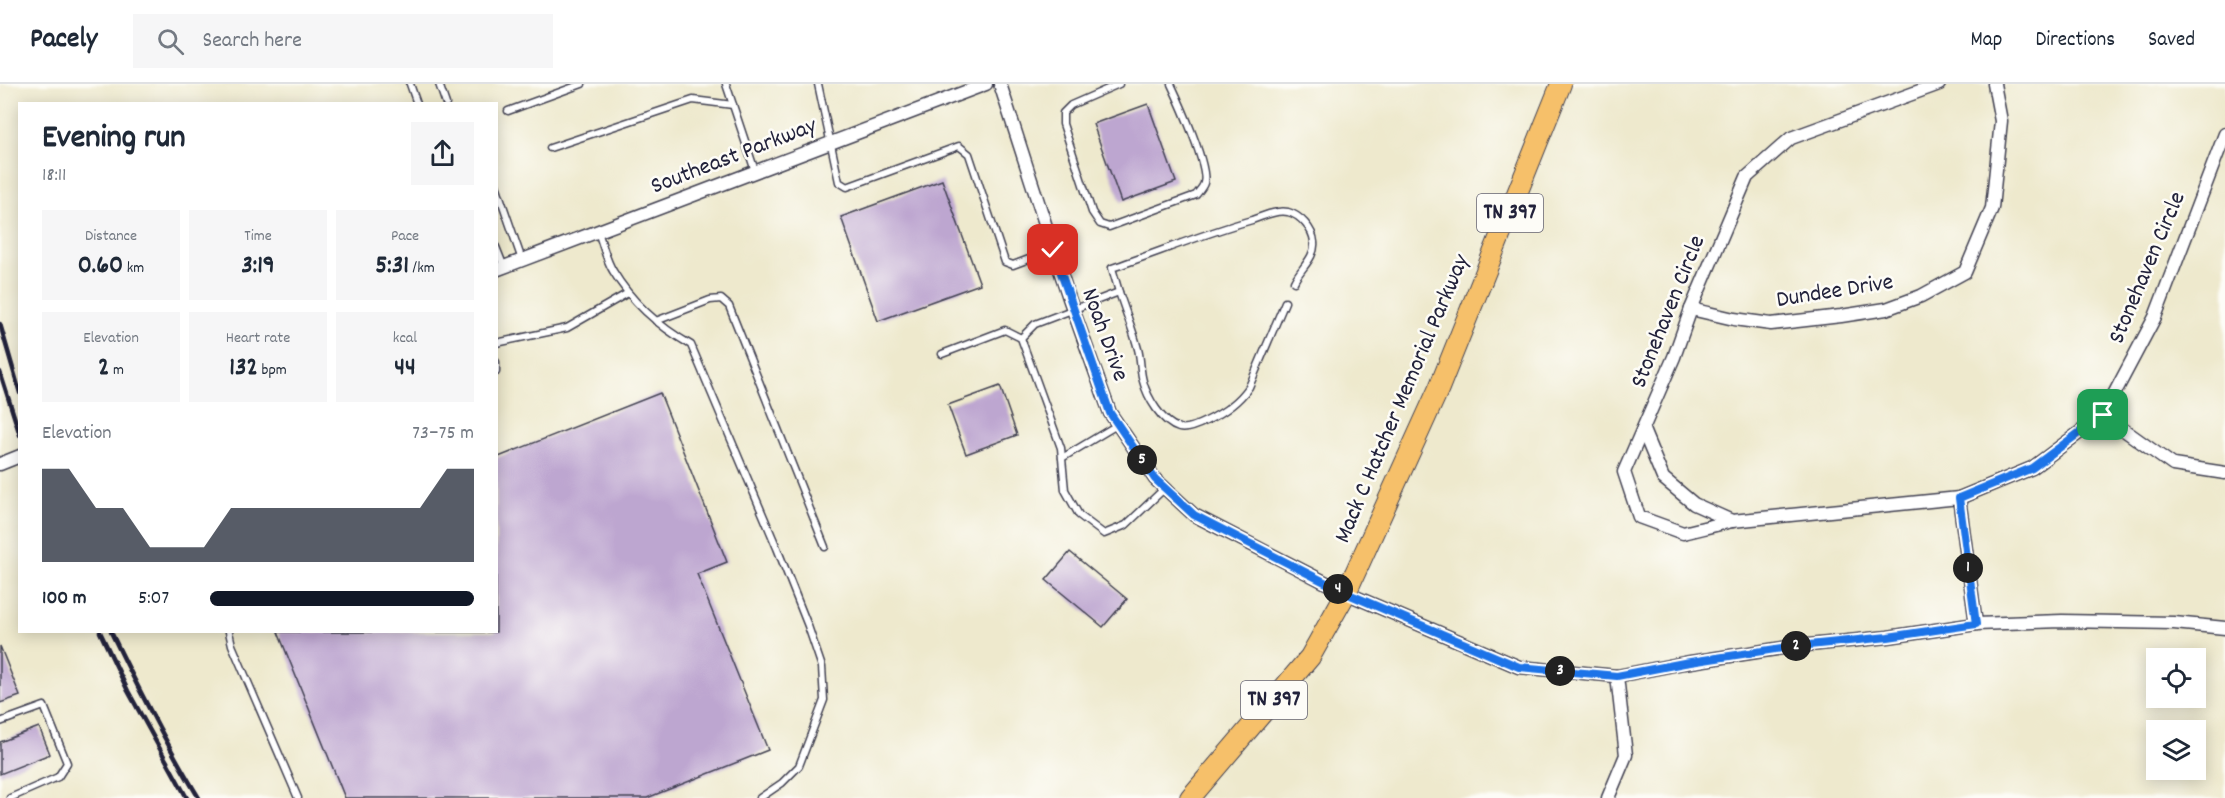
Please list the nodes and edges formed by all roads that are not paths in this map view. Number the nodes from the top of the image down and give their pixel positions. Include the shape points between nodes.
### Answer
1 (410, 84) edge
2 (439, 84) edge
3 (582, 84) edge
4 (726, 84) edge
5 (818, 84) edge
6 (986, 84) edge
7 (1000, 84) edge
8 (1119, 84) edge
9 (1171, 84) edge
10 (1562, 84) edge
11 (1939, 84) edge
12 (1994, 84) edge
13 (416, 102) edge
14 (445, 102) edge
15 (733, 105) junction
16 (508, 111) dead end
17 (2225, 134) edge
18 (830, 143) junction
19 (550, 148) dead end
20 (756, 172) junction
21 (498, 191) edge
22 (597, 231) junction
23 (1053, 250) junction
24 (522, 260) junction
25 (500, 268) edge
26 (1294, 282) dead end
27 (1119, 292) junction
28 (628, 293) junction
29 (1285, 302) dead end
30 (1072, 308) junction
31 (1691, 309) junction
32 (656, 321) junction
33 (1021, 338) junction
34 (498, 343) edge
35 (942, 354) dead end
36 (2103, 415) junction
37 (1118, 424) junction
38 (1643, 430) junction
39 (18, 457) edge
40 (1062, 458) junction
41 (0, 465) edge
42 (2225, 473) edge
43 (1165, 489) junction
44 (1959, 498) junction
45 (1732, 521) junction
46 (825, 547) dead end
47 (1346, 593) junction
48 (1976, 624) junction
49 (2225, 628) edge
50 (230, 633) edge
51 (1617, 676) junction
52 (0, 722) edge
53 (10, 798) edge
54 (298, 798) edge
55 (760, 798) edge
56 (1190, 798) edge
57 (1608, 798) edge

1 - 13 lane
2 - 14 lane
3 - 16 lane
4 - 15 lane
5 - 18 lane
6 - 18 street, Southeast Parkway
7 - 23 street, Noah Drive
8 - 9 lane via 1071,105 1063,113 1063,124 1092,212 1100,224 1109,227 1196,195 1204,185 1202,163
10 - 47 main road, Mack C Hatcher Memorial Parkway / TN 397 via 1439,388
11 - 31 street, Stonehaven Circle via 1791,138 1747,177
12 - 31 street, Dundee Drive via 2001,121 1992,208 1965,272 1921,297 1886,309 1841,316 1771,324
15 - 19 lane via 693,100
15 - 20 lane
17 - 36 street, Stonehaven Circle via 2155,317
18 - 20 street, Southeast Parkway
18 - 23 lane via 839,182 846,187 959,146 969,154 1005,262 1013,265
20 - 22 street, Southeast Parkway
21 - 24 lane
22 - 24 street, Southeast Parkway
22 - 28 lane via 612,270
23 - 30 street, Noah Drive
24 - 25 street, Southeast Parkway
26 - 27 lane via 1312,255 1314,242 1301,219 1289,212 1277,212 1112,268
27 - 29 lane via 1148,395 1159,412 1181,429 1215,417 1241,398
27 - 30 lane
28 - 32 lane
28 - 34 lane via 567,328
30 - 33 lane via 1035,324
30 - 37 street, Noah Drive via 1110,413
31 - 38 street, Stonehaven Circle
32 - 46 lane via 710,300 721,299 729,306
32 - 55 lane via 692,345 822,667 824,700 799,766
33 - 35 lane via 1005,330
33 - 40 lane
36 - 42 street via 2173,465
36 - 44 street, Stonehaven Circle via 2032,468
37 - 40 lane
37 - 43 street, Noah Drive
38 - 45 street, Stonehaven Circle via 1663,478 1694,504
38 - 45 street, Stonehaven Circle via 1624,472 1639,518 1683,533
39 - 41 street
40 - 43 lane via 1065,490 1079,515 1104,534 1126,525
43 - 47 street, Noah Drive via 1194,515
44 - 45 street, Stonehaven Circle
44 - 48 street
47 - 51 street, Noah Drive via 1519,667
47 - 56 main road, Mack C Hatcher Memorial Parkway / TN 397 via 1310,657
48 - 49 street, Noah Drive via 2062,621
48 - 51 street, Noah Drive via 1789,647
50 - 54 lane
51 - 57 street via 1626,755
52 - 53 lane via 44,706 67,763 58,777

